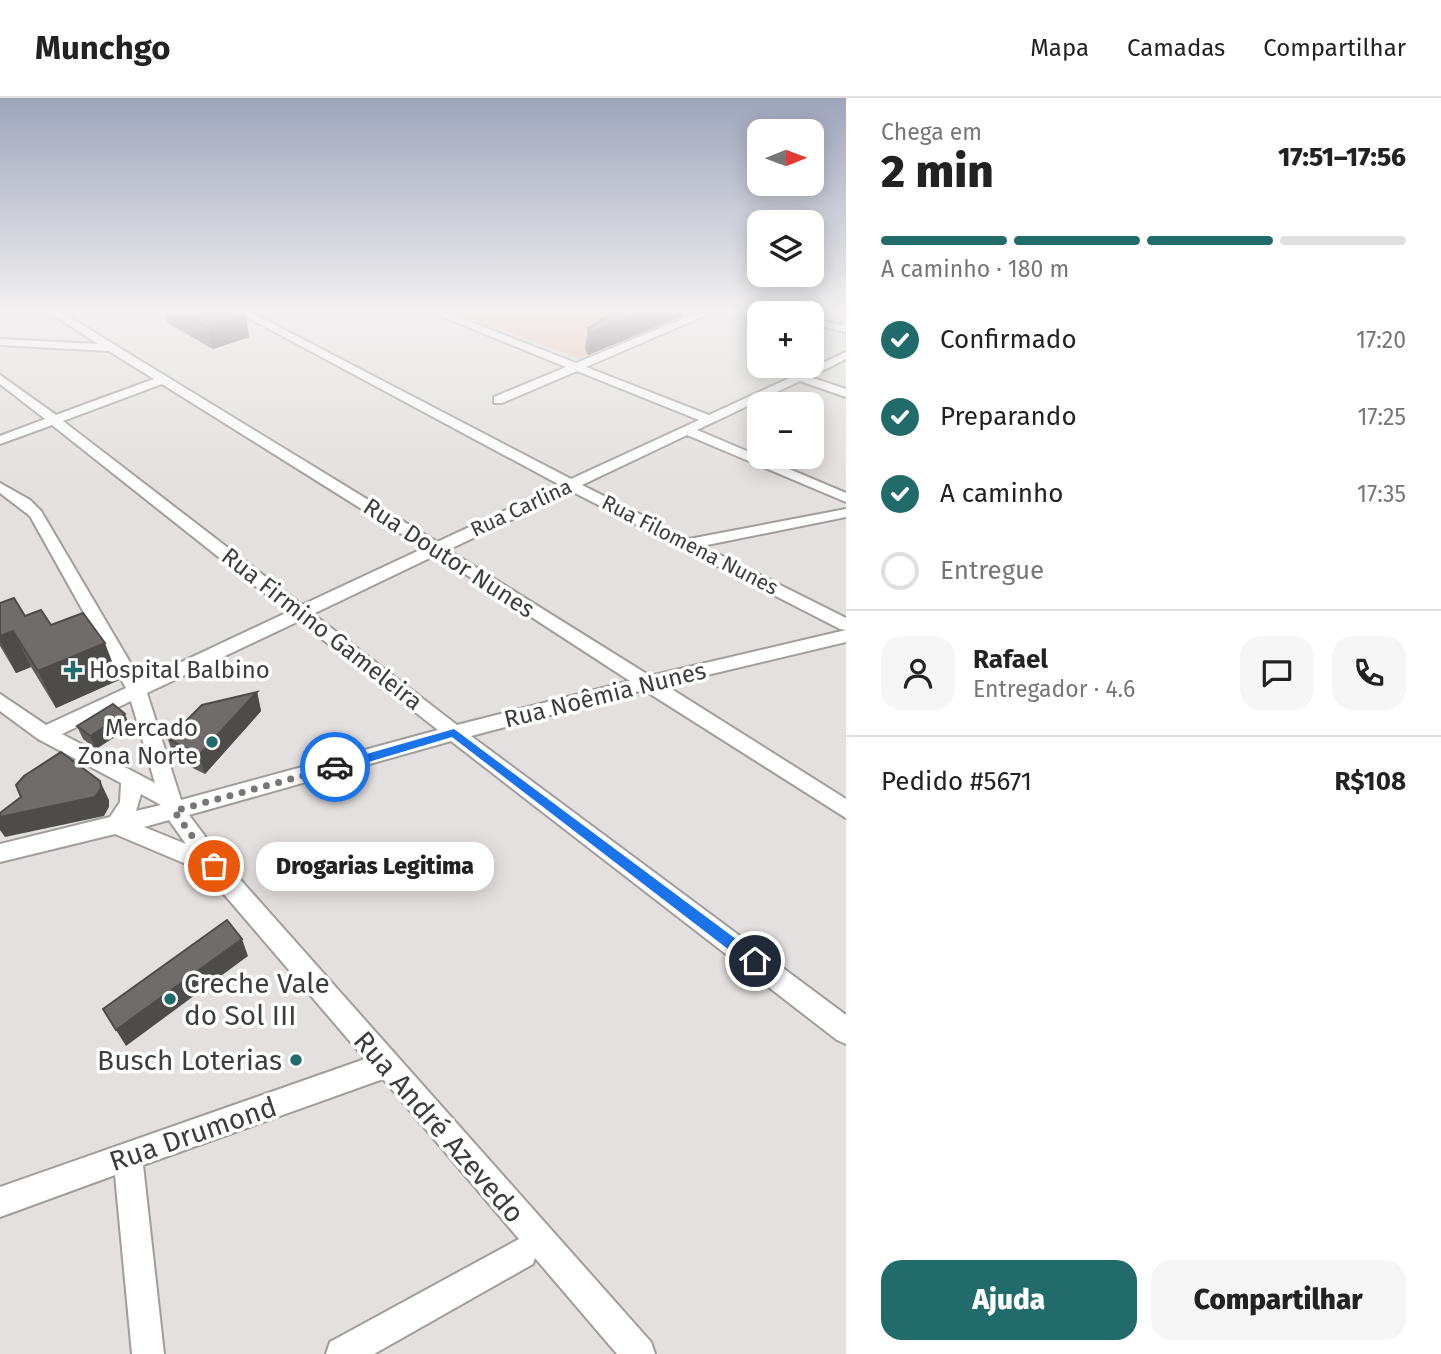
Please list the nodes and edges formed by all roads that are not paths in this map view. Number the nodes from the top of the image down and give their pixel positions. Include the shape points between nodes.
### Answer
1 (146, 368) edge
2 (348, 368) edge
3 (577, 368) edge
4 (580, 368) edge
5 (0, 378) edge
6 (797, 378) edge
7 (802, 378) edge
8 (165, 379) junction
9 (846, 393) edge
10 (498, 400) dead end
11 (55, 419) junction
12 (708, 419) junction
13 (685, 430) junction
14 (0, 440) edge
15 (571, 485) junction
16 (0, 487) edge
17 (846, 498) edge
18 (846, 513) edge
19 (687, 544) junction
20 (435, 548) junction
21 (303, 612) junction
22 (846, 625) edge
23 (846, 636) edge
24 (644, 684) junction
25 (137, 690) junction
26 (0, 701) edge
27 (454, 733) junction
28 (45, 734) junction
29 (131, 780) junction
30 (172, 806) junction
31 (846, 810) edge
32 (117, 825) junction
33 (0, 853) edge
34 (214, 866) junction
35 (846, 1031) edge
36 (386, 1065) junction
37 (128, 1156) junction
38 (0, 1202) edge
39 (522, 1253) dead end
40 (148, 1354) edge
41 (342, 1354) edge
42 (639, 1354) edge

1 - 8 street, Rua Doutor Nunes
2 - 15 street, Rua Filomena Nunes
3 - 10 street
4 - 12 street
5 - 11 street, Rua Firmino Gameleira
6 - 12 street, Rua Carlina
7 - 9 street
8 - 11 street
8 - 20 street, Rua Doutor Nunes
11 - 14 street
11 - 21 street, Rua Firmino Gameleira
12 - 13 street, Rua Carlina
13 - 15 street, Rua Carlina
13 - 17 street
15 - 19 street, Rua Filomena Nunes
15 - 20 street, Rua Carlina
16 - 25 street via 36,514
18 - 19 street
19 - 22 street, Rua Filomena Nunes
20 - 21 street, Rua Carlina
20 - 24 street, Rua Doutor Nunes
21 - 25 street, Rua Carlina
21 - 27 street, Rua Firmino Gameleira
23 - 24 street, Rua Noêmia Nunes
24 - 27 street, Rua Noêmia Nunes
24 - 31 street, Rua Doutor Nunes
25 - 28 street, Rua Carlina
25 - 30 street
26 - 28 street
27 - 30 street, Rua Noêmia Nunes via 234,796
27 - 35 street, Rua Firmino Gameleira
28 - 29 street
29 - 30 street
29 - 32 street via 130,803
30 - 32 street, Rua Noêmia Nunes
30 - 34 street, Rua André Azevedo
32 - 33 street, Rua Noêmia Nunes
32 - 34 street, Rua André Azevedo
34 - 36 street, Rua André Azevedo
36 - 37 street, Rua Drumond
36 - 42 street, Rua André Azevedo
37 - 38 street, Rua Drumond
37 - 40 street
39 - 41 street

